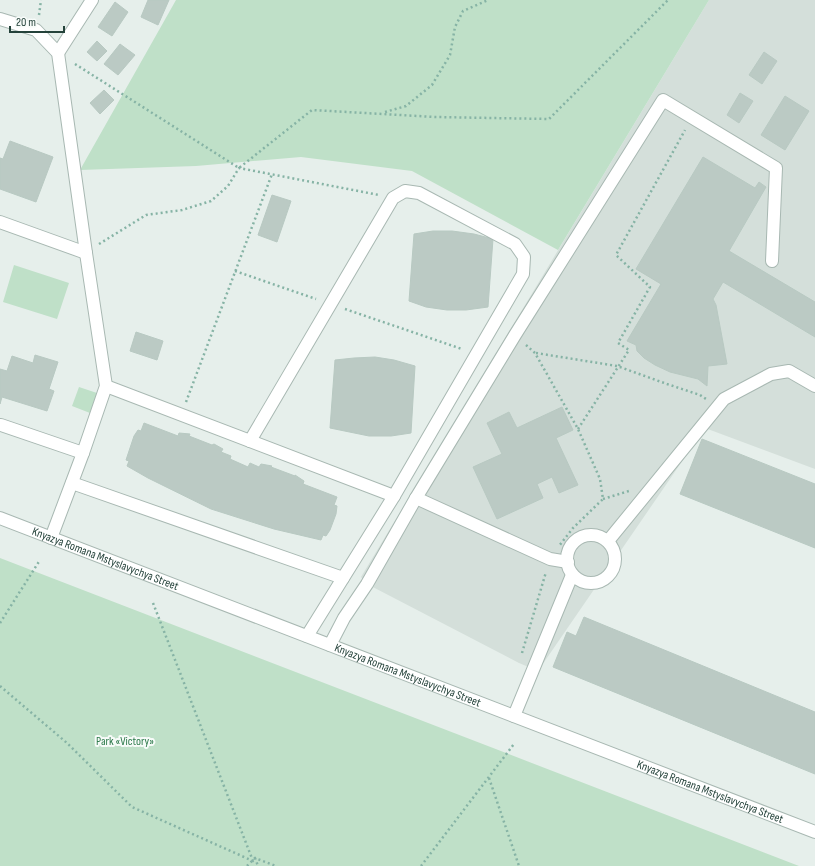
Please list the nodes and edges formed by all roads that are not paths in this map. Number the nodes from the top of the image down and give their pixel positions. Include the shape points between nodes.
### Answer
1 (92, 0) edge
2 (0, 18) edge
3 (58, 53) junction
4 (0, 222) edge
5 (86, 253) junction
6 (772, 261) dead end
7 (106, 386) junction
8 (815, 386) edge
9 (1, 425) edge
10 (250, 441) junction
11 (83, 453) junction
12 (72, 483) junction
13 (394, 496) junction
14 (416, 498) junction
15 (0, 518) edge
16 (51, 538) junction
17 (608, 541) junction
18 (568, 562) junction
19 (572, 575) junction
20 (344, 578) junction
21 (307, 636) junction
22 (330, 645) junction
23 (514, 716) junction
24 (815, 832) edge

1 - 3 street
2 - 3 street via 36,30
3 - 5 street
4 - 5 street
5 - 7 street
6 - 14 street via 776,168 663,100
7 - 10 street
7 - 11 street
8 - 17 street via 789,371 771,374 724,399
9 - 11 street
10 - 13 street
10 - 13 street via 393,198 405,191 419,193 515,244 524,258 523,274
11 - 12 street
12 - 16 street
12 - 20 street
13 - 20 street
14 - 18 street via 550,559
14 - 22 street
15 - 16 street, Knyazya Romana Mstyslavychya Street
16 - 21 street, Knyazya Romana Mstyslavychya Street
17 - 18 street via 594,535 578,539 568,552
17 - 19 street via 613,548 616,563 608,577 602,581 586,583
18 - 19 street
19 - 23 street
20 - 21 street
21 - 22 street, Knyazya Romana Mstyslavychya Street
22 - 23 street, Knyazya Romana Mstyslavychya Street
23 - 24 street, Knyazya Romana Mstyslavychya Street

